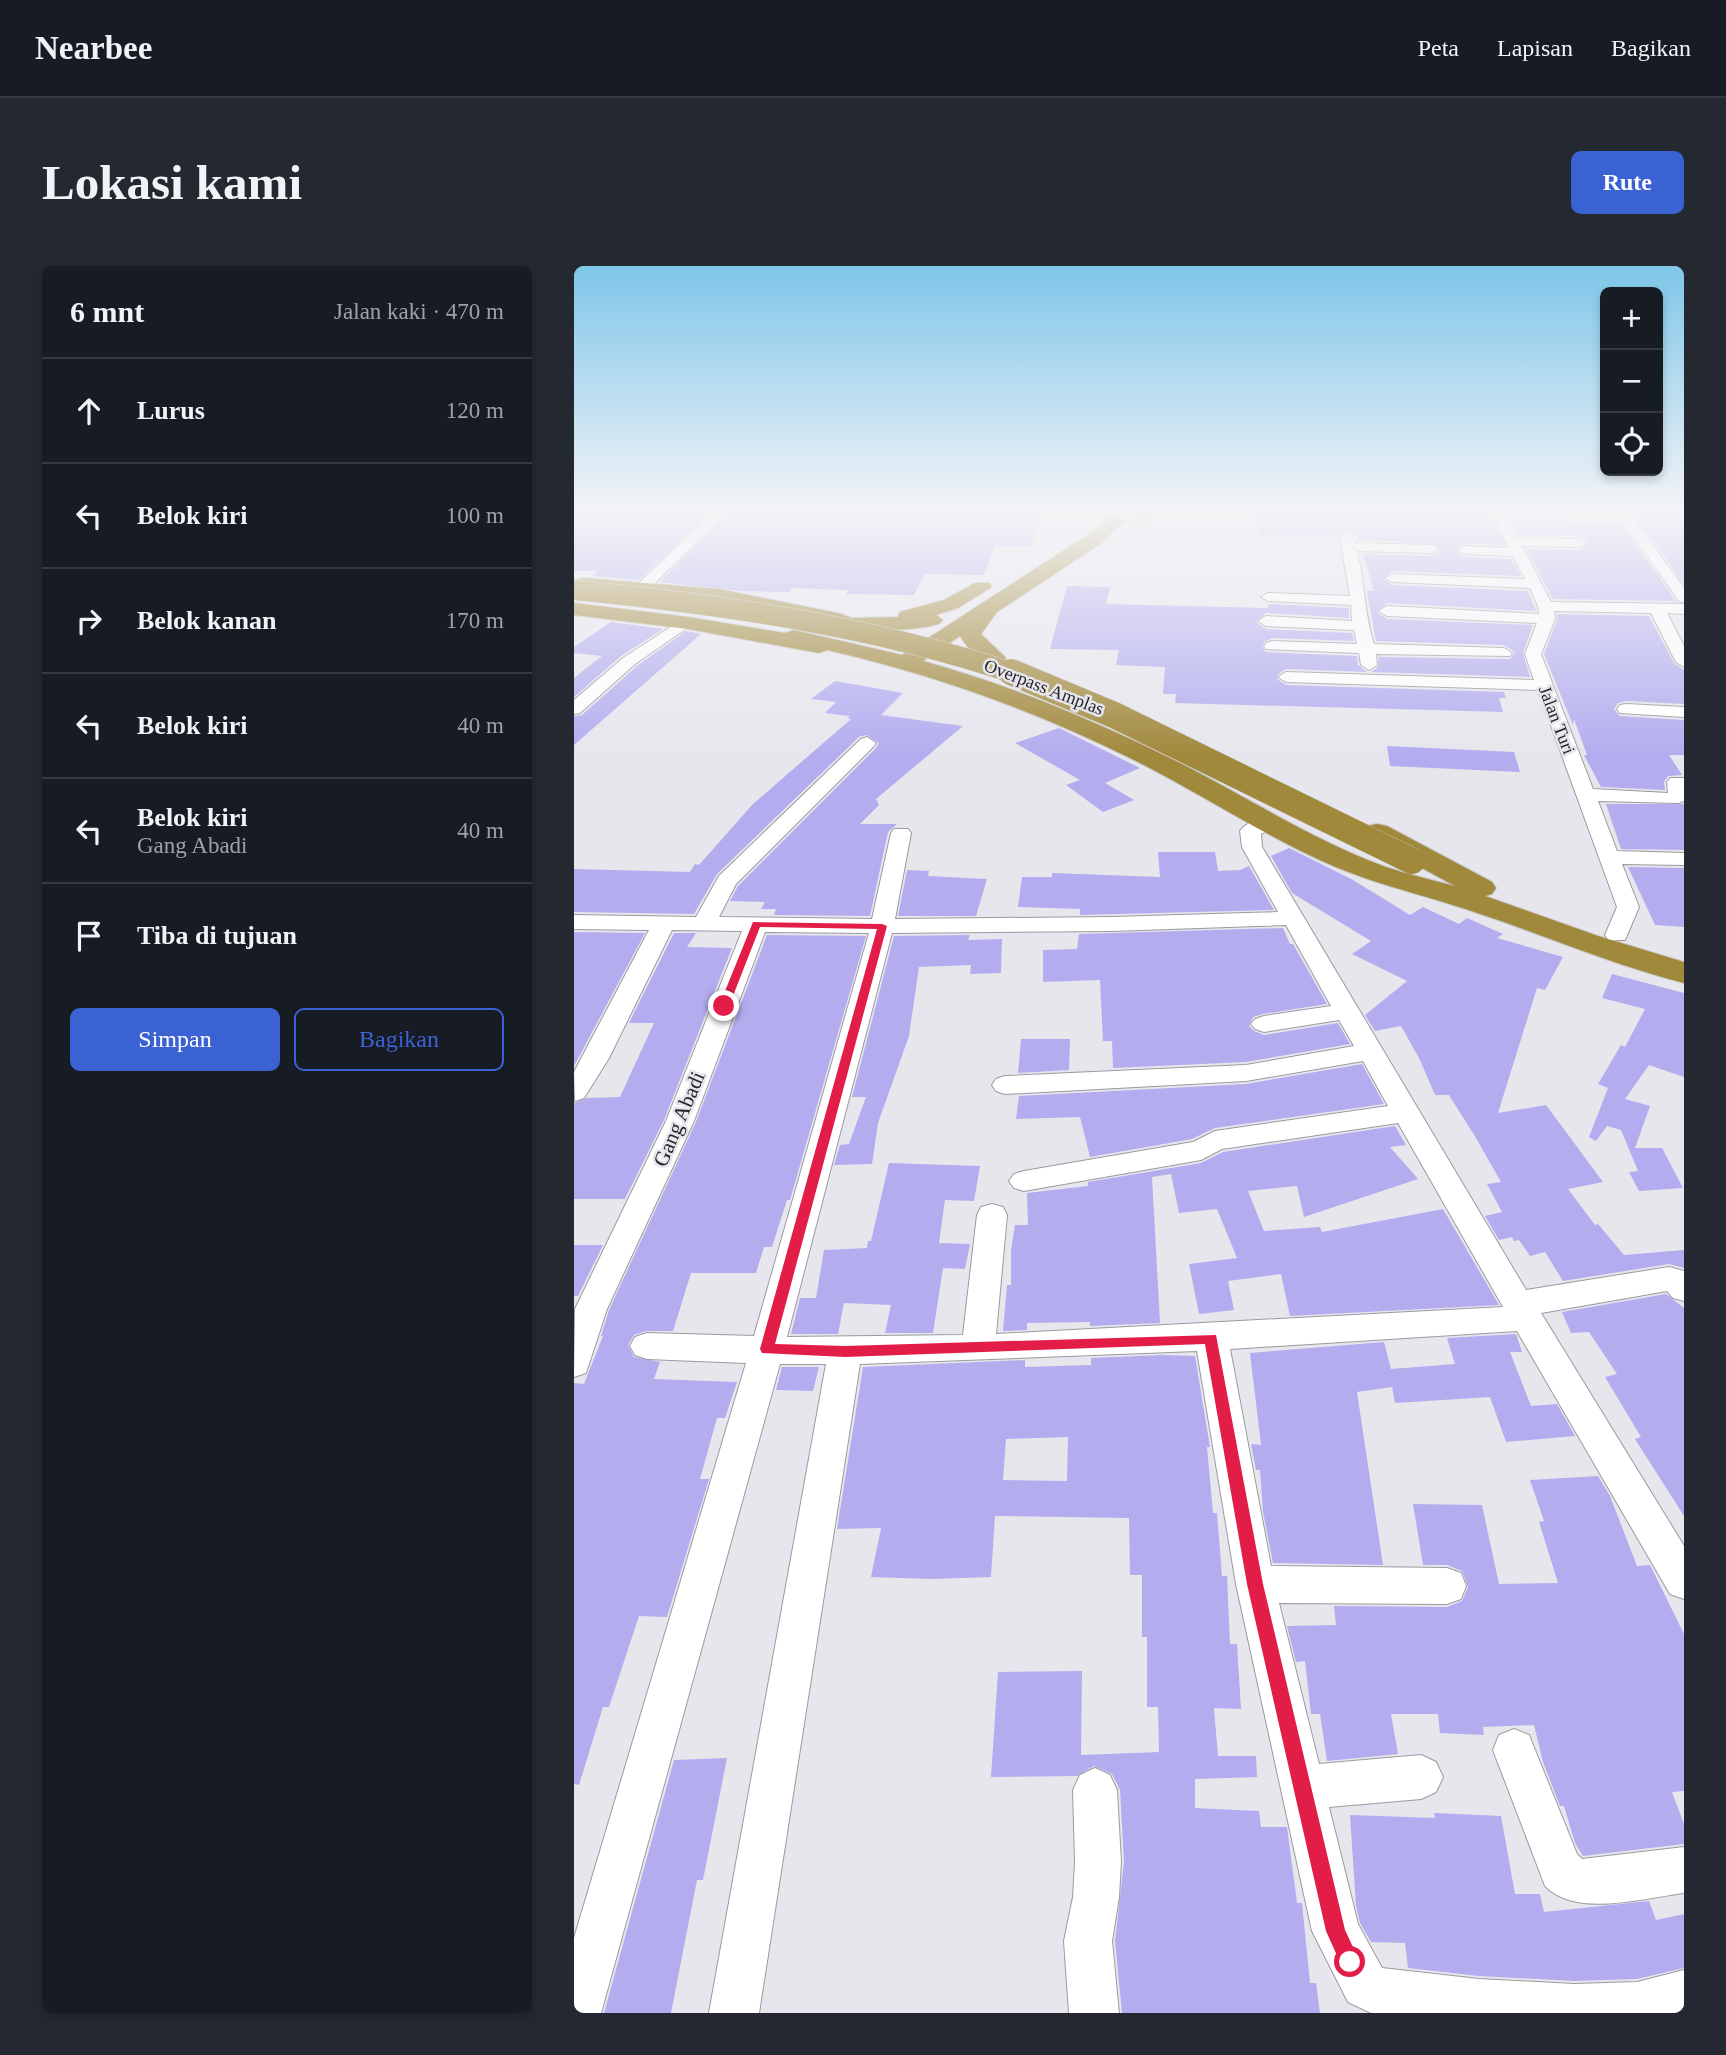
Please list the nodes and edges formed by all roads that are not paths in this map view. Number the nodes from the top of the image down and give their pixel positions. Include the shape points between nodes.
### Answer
1 (615, 593) edge
2 (651, 593) edge
3 (696, 593) edge
4 (994, 593) edge
5 (1357, 593) edge
6 (1538, 593) edge
7 (989, 596) junction
8 (1268, 597) dead end
9 (574, 598) edge
10 (1359, 601) junction
11 (574, 606) edge
12 (1657, 609) junction
13 (1684, 609) edge
14 (1387, 611) dead end
15 (1547, 612) junction
16 (1266, 621) dead end
17 (686, 622) junction
18 (857, 623) junction
19 (1360, 625) junction
20 (927, 640) junction
21 (1272, 646) dead end
22 (1367, 649) junction
23 (1504, 653) dead end
24 (886, 659) junction
25 (995, 659) junction
26 (1684, 662) edge
27 (1286, 677) dead end
28 (1370, 679) junction
29 (1544, 685) junction
30 (574, 709) edge
31 (1626, 709) dead end
32 (1684, 712) edge
33 (867, 743) dead end
34 (1677, 782) dead end
35 (1584, 794) junction
36 (1269, 822) junction
37 (901, 833) dead end
38 (1610, 857) junction
39 (1684, 859) edge
40 (1405, 865) junction
41 (1467, 892) junction
42 (1291, 918) junction
43 (574, 922) edge
44 (664, 924) junction
45 (704, 924) junction
46 (756, 924) junction
47 (882, 926) junction
48 (1617, 935) junction
49 (1684, 956) edge
50 (1684, 973) edge
51 (1346, 1012) junction
52 (1264, 1024) dead end
53 (1370, 1052) junction
54 (1005, 1085) dead end
55 (575, 1091) edge
56 (1405, 1113) junction
57 (1024, 1181) dead end
58 (992, 1215) dead end
59 (1684, 1289) edge
60 (1524, 1311) junction
61 (1211, 1338) junction
62 (647, 1346) dead end
63 (978, 1346) junction
64 (767, 1349) junction
65 (845, 1351) junction
66 (574, 1363) edge
67 (1684, 1581) edge
68 (1255, 1584) junction
69 (1447, 1586) dead end
70 (1514, 1751) dead end
71 (1421, 1777) dead end
72 (1301, 1787) junction
73 (1095, 1790) dead end
74 (1684, 1870) edge
75 (1684, 1994) edge
76 (576, 2013) edge
77 (734, 2013) edge
78 (1094, 2013) edge

1 - 40 highway, Overpass Amplas, bridge via 804,618 903,639 1025,677 1126,720
2 - 7 highway, bridge via 841,615 906,616
3 - 18 highway
4 - 7 highway
5 - 10 street
6 - 15 street
7 - 18 highway via 924,622
7 - 20 highway
7 - 25 highway via 970,634
8 - 10 street
9 - 40 highway, Overpass Amplas, bridge via 761,618 931,656 1111,726 1244,795
10 - 19 street
11 - 17 highway
11 - 24 highway via 717,620
12 - 13 street
12 - 15 street
12 - 26 street
14 - 15 street
15 - 29 street, Jalan Turi via 1533,654
16 - 19 street
17 - 24 highway
17 - 30 street via 636,656
18 - 20 highway
19 - 22 street
20 - 24 highway
20 - 25 highway
21 - 22 street
22 - 23 street
22 - 28 street
24 - 36 highway via 1008,695 1057,715
25 - 41 highway via 1093,693 1194,740 1394,840
27 - 28 street
28 - 29 street
29 - 35 street, Jalan Turi
31 - 32 street
33 - 45 street via 727,881
34 - 35 street via 1678,796 1671,799
35 - 38 street, Jalan Turi
36 - 41 highway via 1402,885
36 - 42 street via 1250,831 1252,847
37 - 47 street
38 - 39 street
38 - 48 street, Jalan Turi via 1628,907
40 - 41 highway, Overpass Amplas
41 - 48 highway
41 - 50 highway via 1587,943
42 - 47 street
42 - 51 street
43 - 44 street
44 - 45 street
44 - 55 street
45 - 46 street
46 - 47 street
46 - 66 street, Gang Abadi via 680,1121 591,1309
47 - 64 street
48 - 49 highway
51 - 52 street
51 - 53 street
53 - 54 street via 1246,1073
53 - 56 street
56 - 57 street via 1215,1140 1201,1150
56 - 60 street
58 - 63 street
59 - 60 street via 1669,1279
60 - 61 street
60 - 67 street
61 - 63 street
61 - 68 street
62 - 64 street
63 - 65 street
64 - 65 street
64 - 76 street
65 - 77 street
68 - 69 street
68 - 72 street
70 - 74 street via 1562,1870 1570,1879 1583,1882
71 - 72 street
72 - 75 street via 1336,1931 1365,1985 1384,1994 1593,2011 1640,2007
73 - 78 street via 1098,1862 1088,1941

